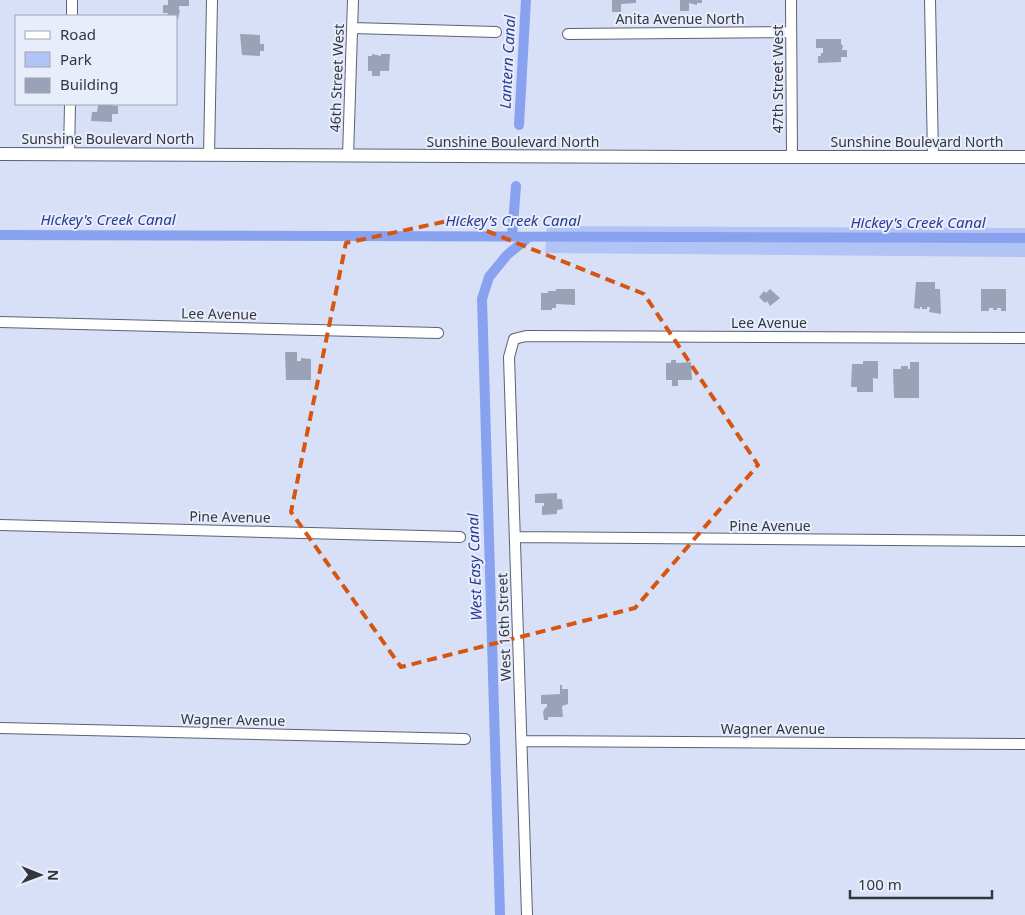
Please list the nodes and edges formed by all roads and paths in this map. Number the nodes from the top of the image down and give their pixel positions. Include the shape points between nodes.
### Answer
1 (72, 0) edge
2 (212, 0) edge
3 (353, 0) edge
4 (791, 0) edge
5 (930, 0) edge
6 (72, 15) edge
7 (352, 28) junction
8 (496, 32) dead end
9 (792, 32) junction
10 (568, 34) dead end
11 (70, 105) edge
12 (0, 154) edge
13 (69, 154) junction
14 (209, 155) junction
15 (348, 156) junction
16 (792, 157) junction
17 (933, 157) junction
18 (1025, 157) edge
19 (0, 322) edge
20 (438, 333) dead end
21 (1025, 338) edge
22 (514, 340) joint
23 (0, 525) edge
24 (460, 537) dead end
25 (515, 537) junction
26 (1025, 541) edge
27 (0, 728) edge
28 (464, 739) dead end
29 (522, 741) junction
30 (1025, 744) edge
31 (527, 915) edge

1 - 6 street
2 - 14 street
3 - 7 street, 46th Street West
4 - 9 street, 47th Street West
5 - 17 street
7 - 8 street
7 - 15 street, 46th Street West
9 - 10 street, Anita Avenue North
9 - 16 street, 47th Street West
11 - 13 street
12 - 13 street, Sunshine Boulevard North
13 - 14 street, Sunshine Boulevard North
14 - 15 street, Sunshine Boulevard North
15 - 16 street, Sunshine Boulevard North
16 - 17 street, Sunshine Boulevard North
17 - 18 street, Sunshine Boulevard North
19 - 20 street, Lee Avenue
21 - 22 street, Lee Avenue via 526,336
22 - 25 street, West 16th Street via 509,357
23 - 24 street, Pine Avenue
25 - 26 street, Pine Avenue
25 - 29 street, West 16th Street
27 - 28 street, Wagner Avenue
29 - 30 street, Wagner Avenue
29 - 31 street, West 16th Street

